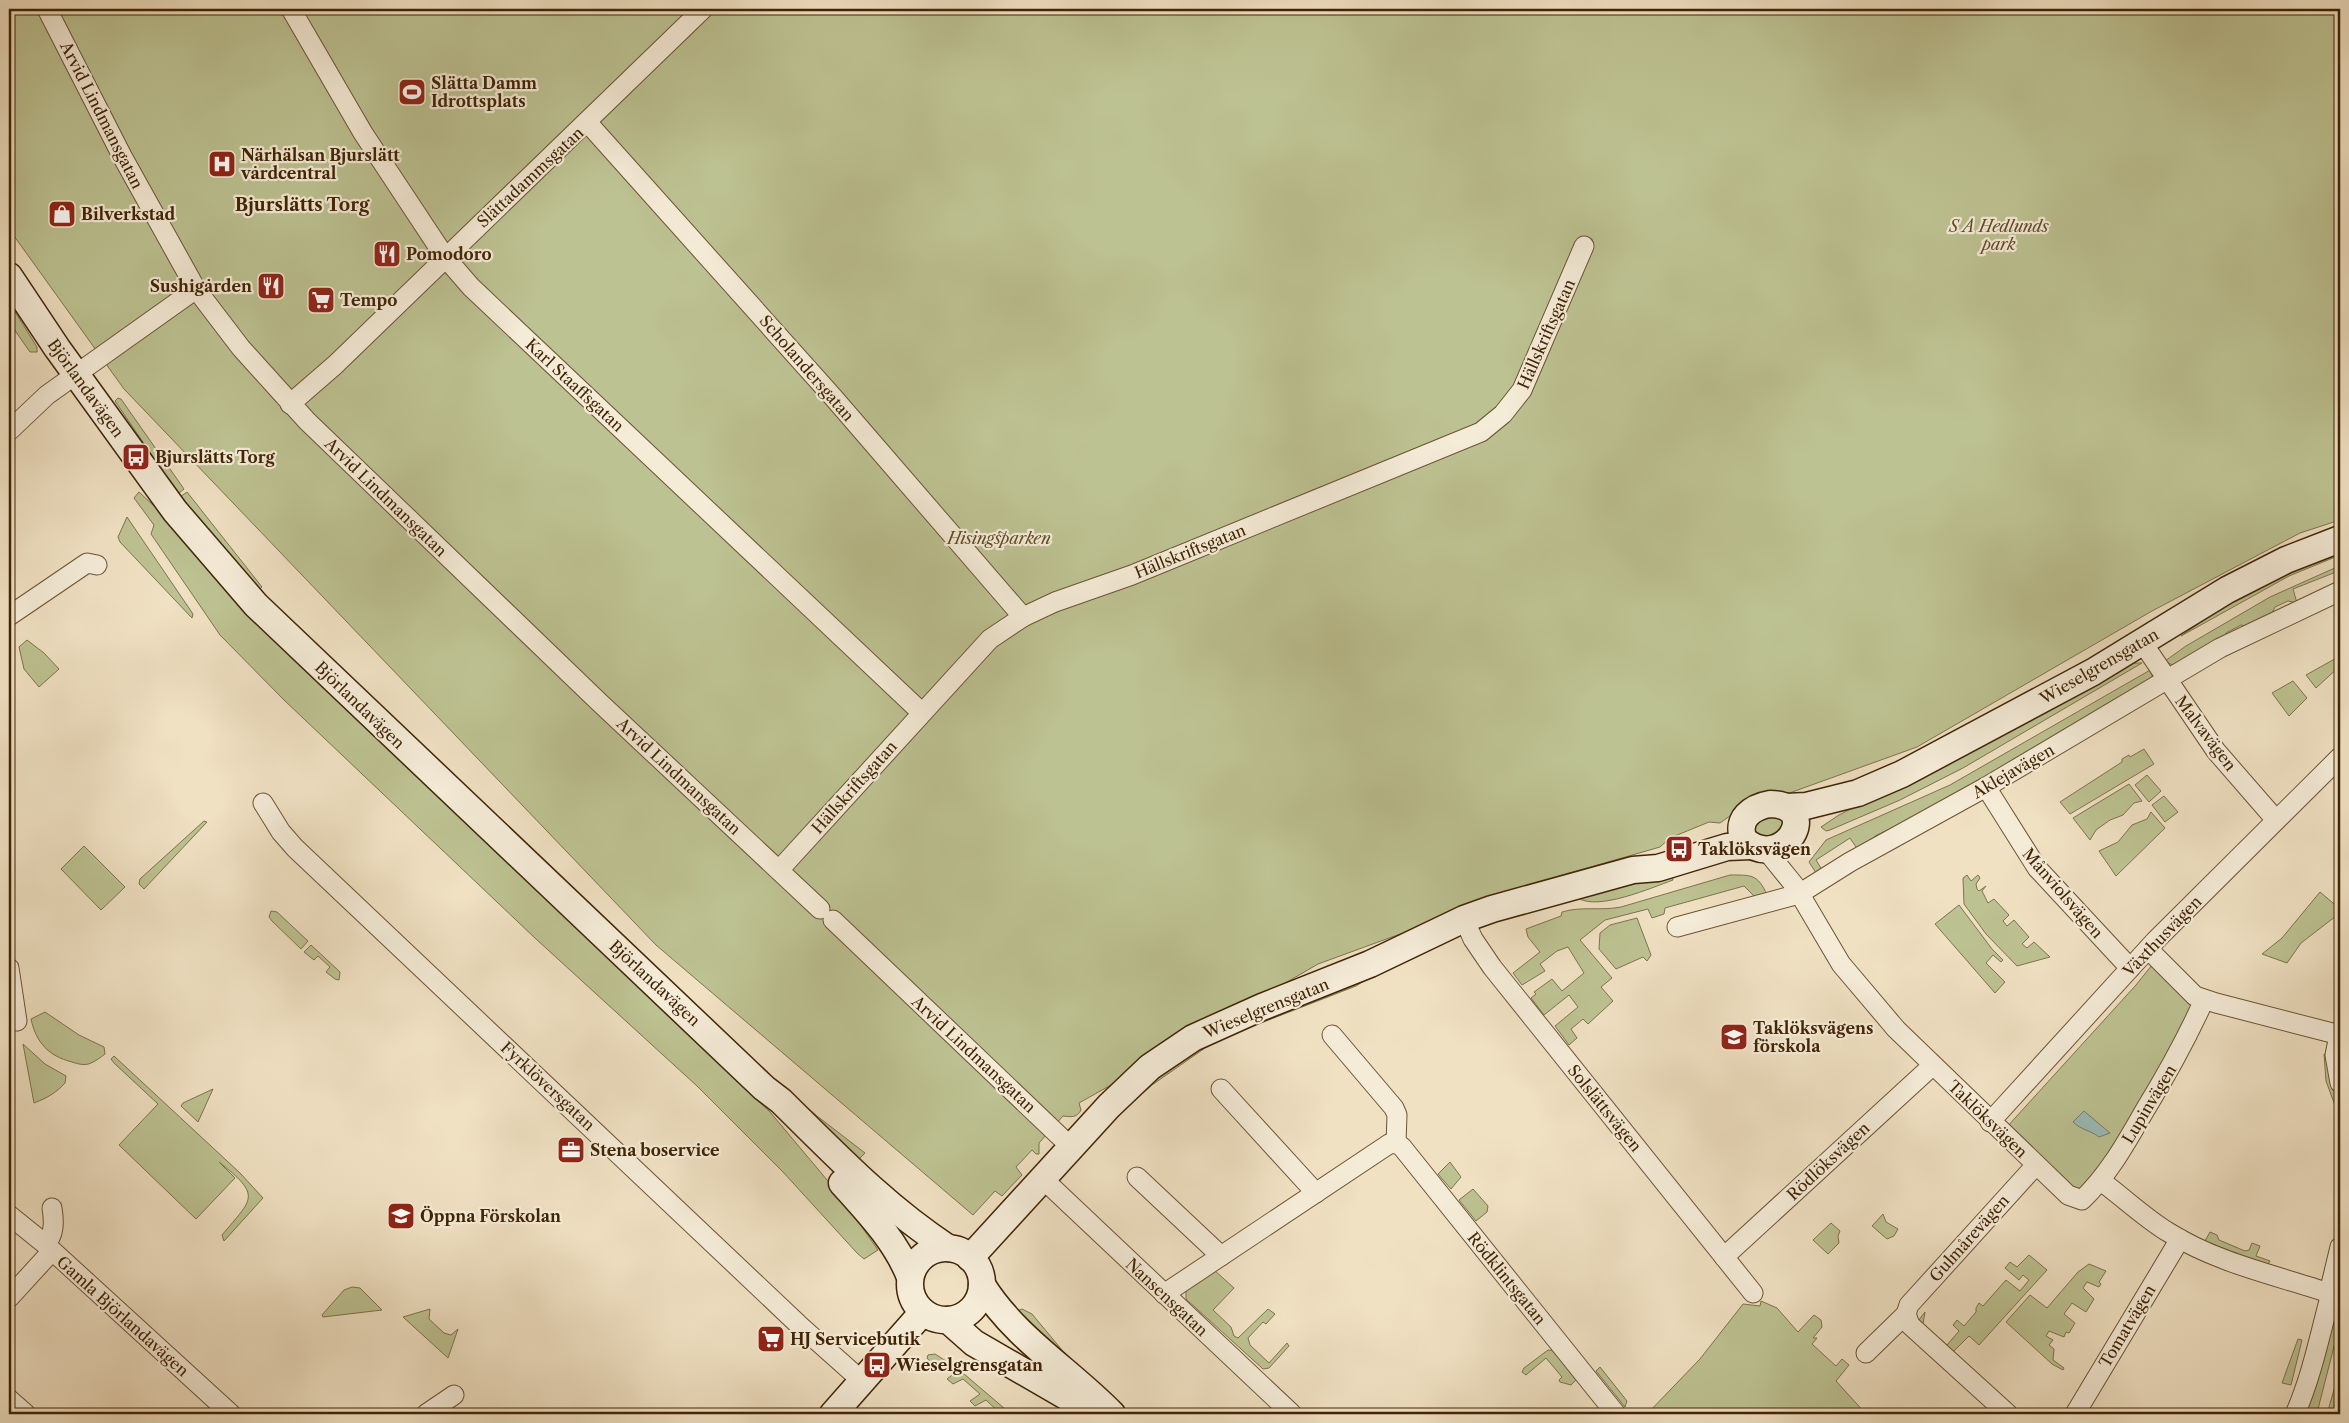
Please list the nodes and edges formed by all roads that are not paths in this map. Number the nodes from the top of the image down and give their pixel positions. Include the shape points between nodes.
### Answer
1 (47, 9) edge
2 (291, 9) edge
3 (703, 9) edge
4 (587, 122) junction
5 (1584, 246) dead end
6 (445, 257) junction
7 (9, 276) edge
8 (196, 289) junction
9 (77, 376) junction
10 (290, 404) junction
11 (9, 431) edge
12 (2340, 539) edge
13 (97, 565) dead end
14 (2340, 591) edge
15 (9, 616) edge
16 (1023, 617) junction
17 (2142, 642) junction
18 (2167, 680) junction
19 (922, 712) junction
20 (2340, 757) edge
21 (1986, 787) junction
22 (1858, 793) junction
23 (263, 803) dead end
24 (1787, 807) junction
25 (2276, 820) junction
26 (1768, 838) junction
27 (780, 869) junction
28 (1797, 890) junction
29 (1464, 918) junction
30 (1677, 927) dead end
31 (2148, 950) junction
32 (9, 968) edge
33 (2130, 968) junction
34 (2204, 1000) junction
35 (17, 1021) dead end
36 (2340, 1033) edge
37 (1332, 1035) dead end
38 (1932, 1066) junction
39 (2340, 1083) edge
40 (764, 1088) junction
41 (1221, 1089) dead end
42 (1990, 1122) junction
43 (1396, 1143) junction
44 (1071, 1147) junction
45 (2036, 1165) junction
46 (1137, 1177) dead end
47 (1043, 1179) junction
48 (2101, 1181) junction
49 (1316, 1193) junction
50 (2082, 1200) joint
51 (52, 1208) dead end
52 (9, 1215) edge
53 (2180, 1239) junction
54 (2340, 1247) edge
55 (48, 1248) junction
56 (959, 1253) junction
57 (1221, 1256) junction
58 (1724, 1257) junction
59 (910, 1277) junction
60 (982, 1285) junction
61 (2329, 1292) junction
62 (1753, 1293) dead end
63 (1164, 1294) junction
64 (9, 1298) edge
65 (923, 1312) junction
66 (1906, 1314) junction
67 (948, 1320) junction
68 (1866, 1353) dead end
69 (862, 1381) junction
70 (454, 1395) dead end
71 (9, 1399) edge
72 (26, 1414) edge
73 (231, 1414) edge
74 (426, 1414) edge
75 (833, 1414) edge
76 (1096, 1414) edge
77 (1112, 1414) edge
78 (1292, 1414) edge
79 (1616, 1414) edge
80 (2008, 1414) edge
81 (2075, 1414) edge
82 (2295, 1414) edge

1 - 8 street, Arvid Lindmansgatan via 122,156
2 - 6 street, Karl Staaffsgatan via 363,133
3 - 4 street, Slättadammsgatan
4 - 6 street, Slättadammsgatan
4 - 16 street, Scholandersgatan via 839,404
5 - 16 street, Hällskriftsgatan via 1522,390 1488,427 1423,457
6 - 10 street, Slättadammsgatan via 335,365
6 - 19 street, Karl Staaffsgatan via 471,287
7 - 9 street, Björlandavägen
8 - 9 street
8 - 10 street, Arvid Lindmansgatan
9 - 11 street via 38,403
9 - 40 street, Björlandavägen via 175,511 256,605
10 - 27 street, Arvid Lindmansgatan via 610,713
12 - 17 street, Wieselgrensgatan via 2286,560 2227,590
13 - 15 street via 87,563
14 - 18 street, Aklejavägen via 2225,645
16 - 19 street, Hällskriftsgatan via 990,639
17 - 18 street, Malvavägen
17 - 22 street, Wieselgrensgatan via 2093,672 1902,774
18 - 21 street, Aklejavägen
18 - 25 street, Malvavägen via 2216,751
19 - 27 street, Hällskriftsgatan
20 - 25 street, Växthusvägen
21 - 28 street, Aklejavägen
21 - 33 street, Månviolsvägen via 2037,868
22 - 24 street, Wieselgrensgatan via 1806,806
22 - 26 street, Wieselgrensgatan via 1842,806
23 - 69 street, Fyrklöversgatan via 295,848
24 - 26 street via 1796,818
24 - 26 street, Wieselgrensgatan via 1762,805 1749,813
25 - 31 street, Växthusvägen
26 - 28 street, Taklöksvägen
26 - 29 street, Wieselgrensgatan via 1658,868 1633,870
27 - 44 street, Arvid Lindmansgatan
28 - 30 street, Aklejavägen
28 - 38 street, Taklöksvägen via 1841,964
29 - 44 street, Wieselgrensgatan via 1370,964 1193,1038 1132,1083
29 - 58 street, Solslättsvägen via 1473,939 1492,967
31 - 33 street, Växthusvägen
31 - 34 street via 2195,996
32 - 35 street
33 - 42 street, Växthusvägen
34 - 36 street
34 - 48 street, Lupinvägen via 2184,1044
36 - 39 street via 2335,1055
37 - 43 street via 1394,1108 1397,1115
38 - 42 street, Taklöksvägen
38 - 58 street, Rödlöksvägen
40 - 56 street, Björlandavägen via 781,1100 873,1192 908,1222
40 - 59 street, Björlandavägen via 773,1106 887,1235 906,1264
41 - 49 street
42 - 45 street, Taklöksvägen
43 - 49 street via 1389,1144
43 - 79 street, Rödklintsgatan
44 - 47 street, Wieselgrensgatan
45 - 50 street, Taklöksvägen via 2068,1195
45 - 66 street, Gulmårevägen via 1909,1305
46 - 57 street
47 - 56 street, Wieselgrensgatan
47 - 63 street, Nansensgatan
48 - 50 street, Lupinvägen
48 - 53 street
49 - 57 street
51 - 55 street, Gamla Björlandavägen via 54,1223
52 - 55 street
53 - 61 street via 2262,1273
53 - 81 street, Tomatvägen
54 - 61 street
55 - 64 street
55 - 73 street, Gamla Björlandavägen
56 - 59 street via 933,1250 921,1258
56 - 60 street via 979,1270
57 - 63 street
58 - 62 street, Solslättsvägen
59 - 65 street, Björlandavägen via 912,1296
60 - 67 street via 974,1306 962,1316
60 - 77 street via 1001,1312 1034,1345
61 - 82 street via 2330,1301 2306,1390
63 - 78 street, Nansensgatan
65 - 67 street via 934,1319
65 - 69 street
66 - 68 street, Gulmårevägen
66 - 80 street via 1910,1325
67 - 76 street via 974,1343
69 - 75 street
70 - 74 street
71 - 72 street

